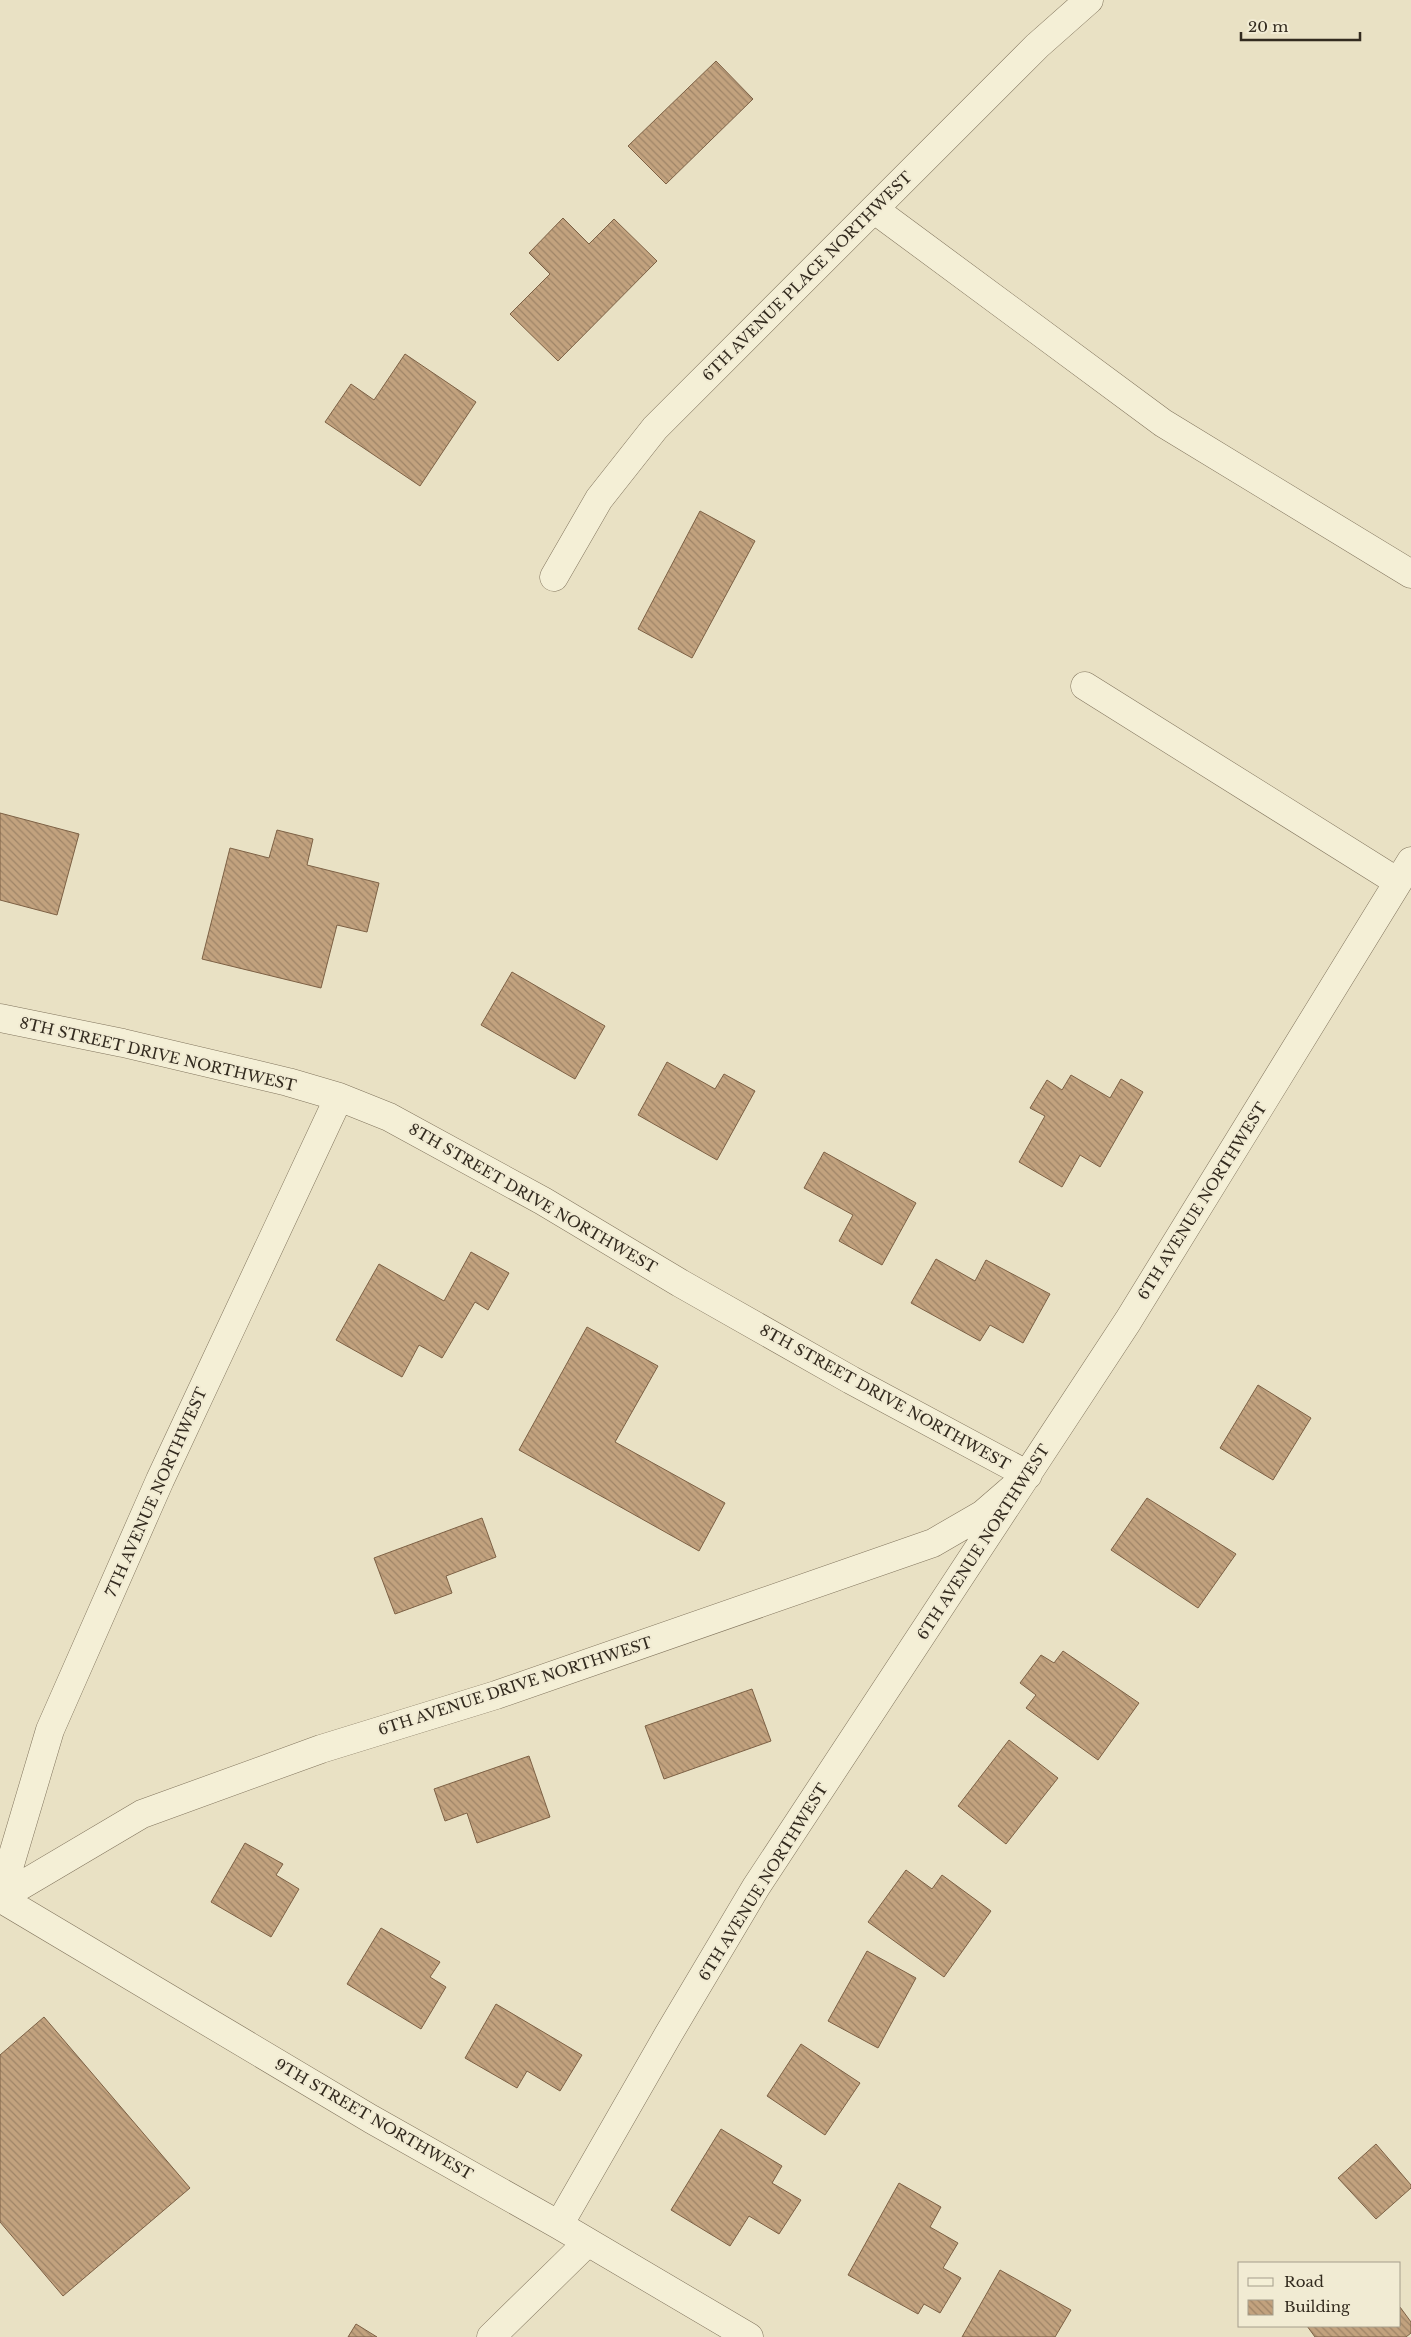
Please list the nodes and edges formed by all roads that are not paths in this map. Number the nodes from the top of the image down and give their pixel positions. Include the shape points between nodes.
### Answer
1 (1089, 0) edge
2 (875, 210) junction
3 (1411, 574) edge
4 (554, 577) dead end
5 (1085, 686) dead end
6 (1405, 871) edge
7 (0, 1018) edge
8 (339, 1097) junction
9 (1028, 1475) junction
10 (0, 1898) edge
11 (559, 2225) junction
12 (588, 2242) junction
13 (491, 2337) edge
14 (748, 2337) edge

1 - 2 street, 6TH AVENUE PLACE NORTHWEST via 1037,46
2 - 3 street via 1163,423
2 - 4 street, 6TH AVENUE PLACE NORTHWEST via 655,428 599,499
5 - 6 street
6 - 9 street, 6TH AVENUE NORTHWEST via 1133,1313
7 - 8 street, 8TH STREET DRIVE NORTHWEST via 123,1043
8 - 9 street, 8TH STREET DRIVE NORTHWEST via 389,1117 534,1196 851,1380
8 - 10 street, 7TH AVENUE NORTHWEST via 160,1480 50,1730
9 - 10 street, 6TH AVENUE DRIVE NORTHWEST via 983,1514 934,1542 496,1695 321,1749 142,1814
9 - 11 street, 6TH AVENUE NORTHWEST via 756,1887
10 - 11 street, 9TH STREET NORTHWEST via 372,2119
11 - 12 street, 9TH STREET NORTHWEST
12 - 13 street
12 - 14 street, 9TH STREET NORTHWEST

